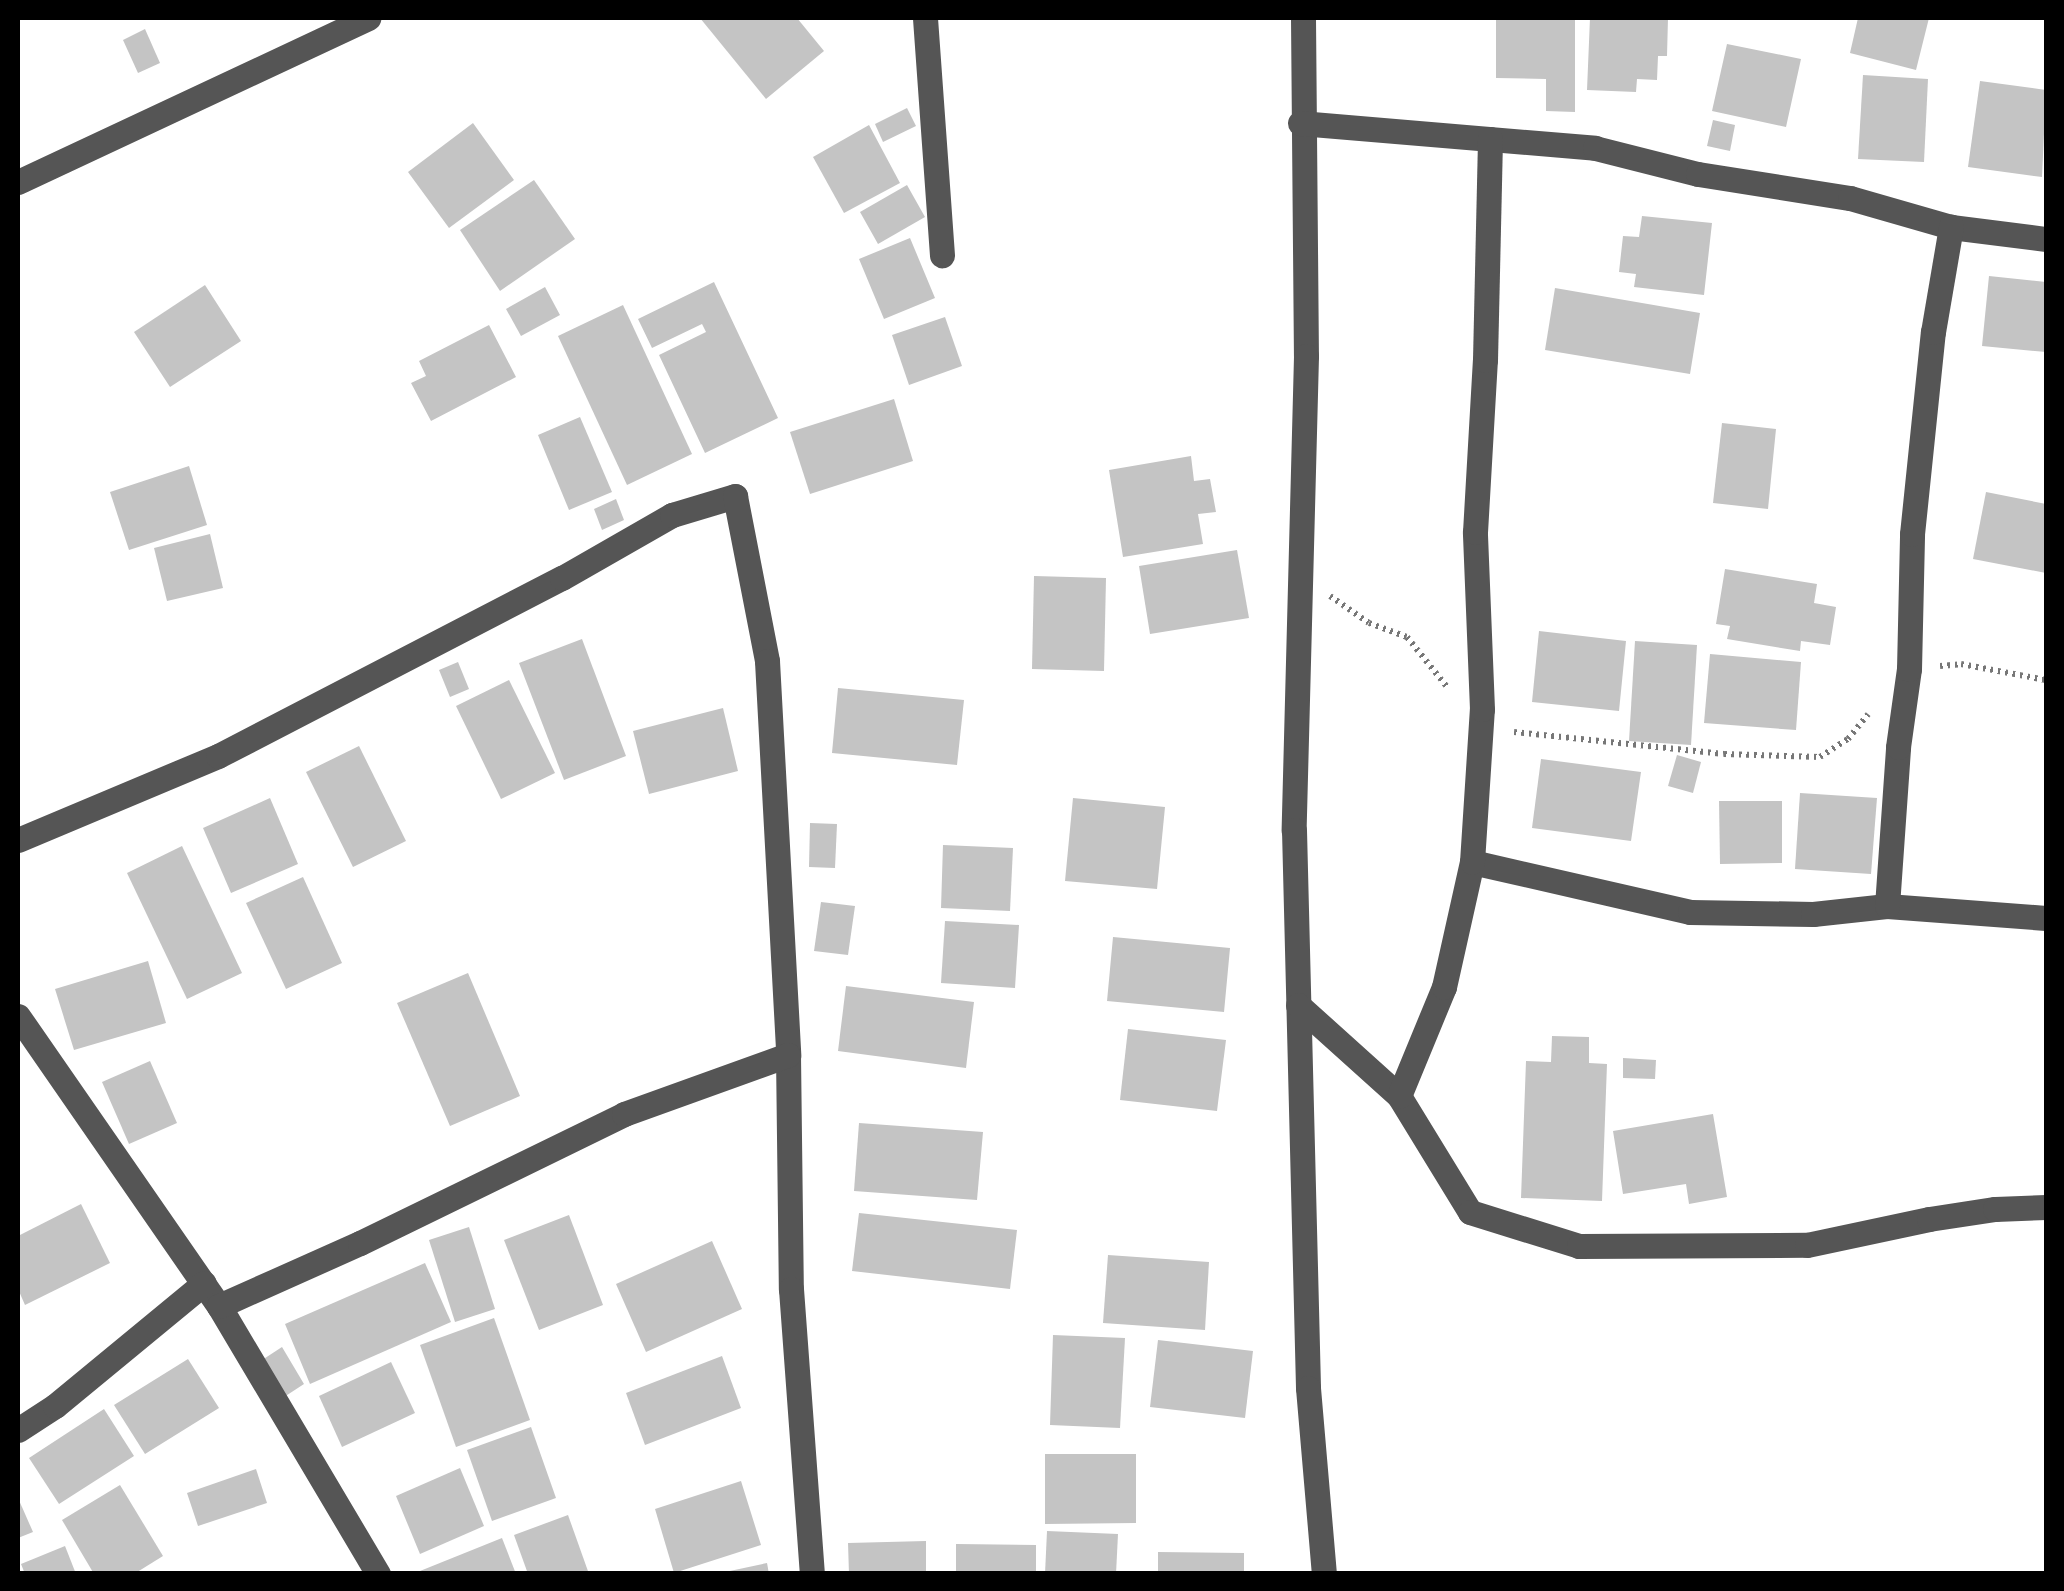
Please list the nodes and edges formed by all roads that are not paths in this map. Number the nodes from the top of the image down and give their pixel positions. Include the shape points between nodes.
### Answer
1 (368, 18) edge
2 (925, 18) edge
3 (1303, 18) edge
4 (1300, 123) junction
5 (1490, 139) junction
6 (18, 182) edge
7 (1951, 227) junction
8 (2046, 239) edge
9 (942, 255) dead end
10 (18, 840) edge
11 (1472, 862) junction
12 (1887, 906) junction
13 (2046, 918) edge
14 (1298, 1005) junction
15 (18, 1016) edge
16 (788, 1056) junction
17 (1399, 1096) junction
18 (2046, 1207) edge
19 (204, 1283) junction
20 (219, 1306) junction
21 (18, 1430) edge
22 (378, 1574) edge
23 (812, 1574) edge
24 (1324, 1574) edge

1 - 6 street
2 - 9 street
3 - 4 street
4 - 5 street
4 - 14 street via 1306,356 1294,830
5 - 7 street via 1595,148 1698,174 1850,198
5 - 11 street via 1475,532 1482,709
7 - 8 street
7 - 12 street via 1912,534 1910,669
10 - 16 street via 218,756 672,515 735,496 766,661
11 - 12 street via 1690,912 1814,914
11 - 17 street via 1444,987
12 - 13 street
14 - 17 street
14 - 24 street via 1308,1388
15 - 19 street
16 - 20 street via 624,1114
16 - 23 street via 790,1251
17 - 18 street via 1470,1212 1580,1246 1807,1244 1995,1208
19 - 20 street
19 - 21 street
20 - 22 street

